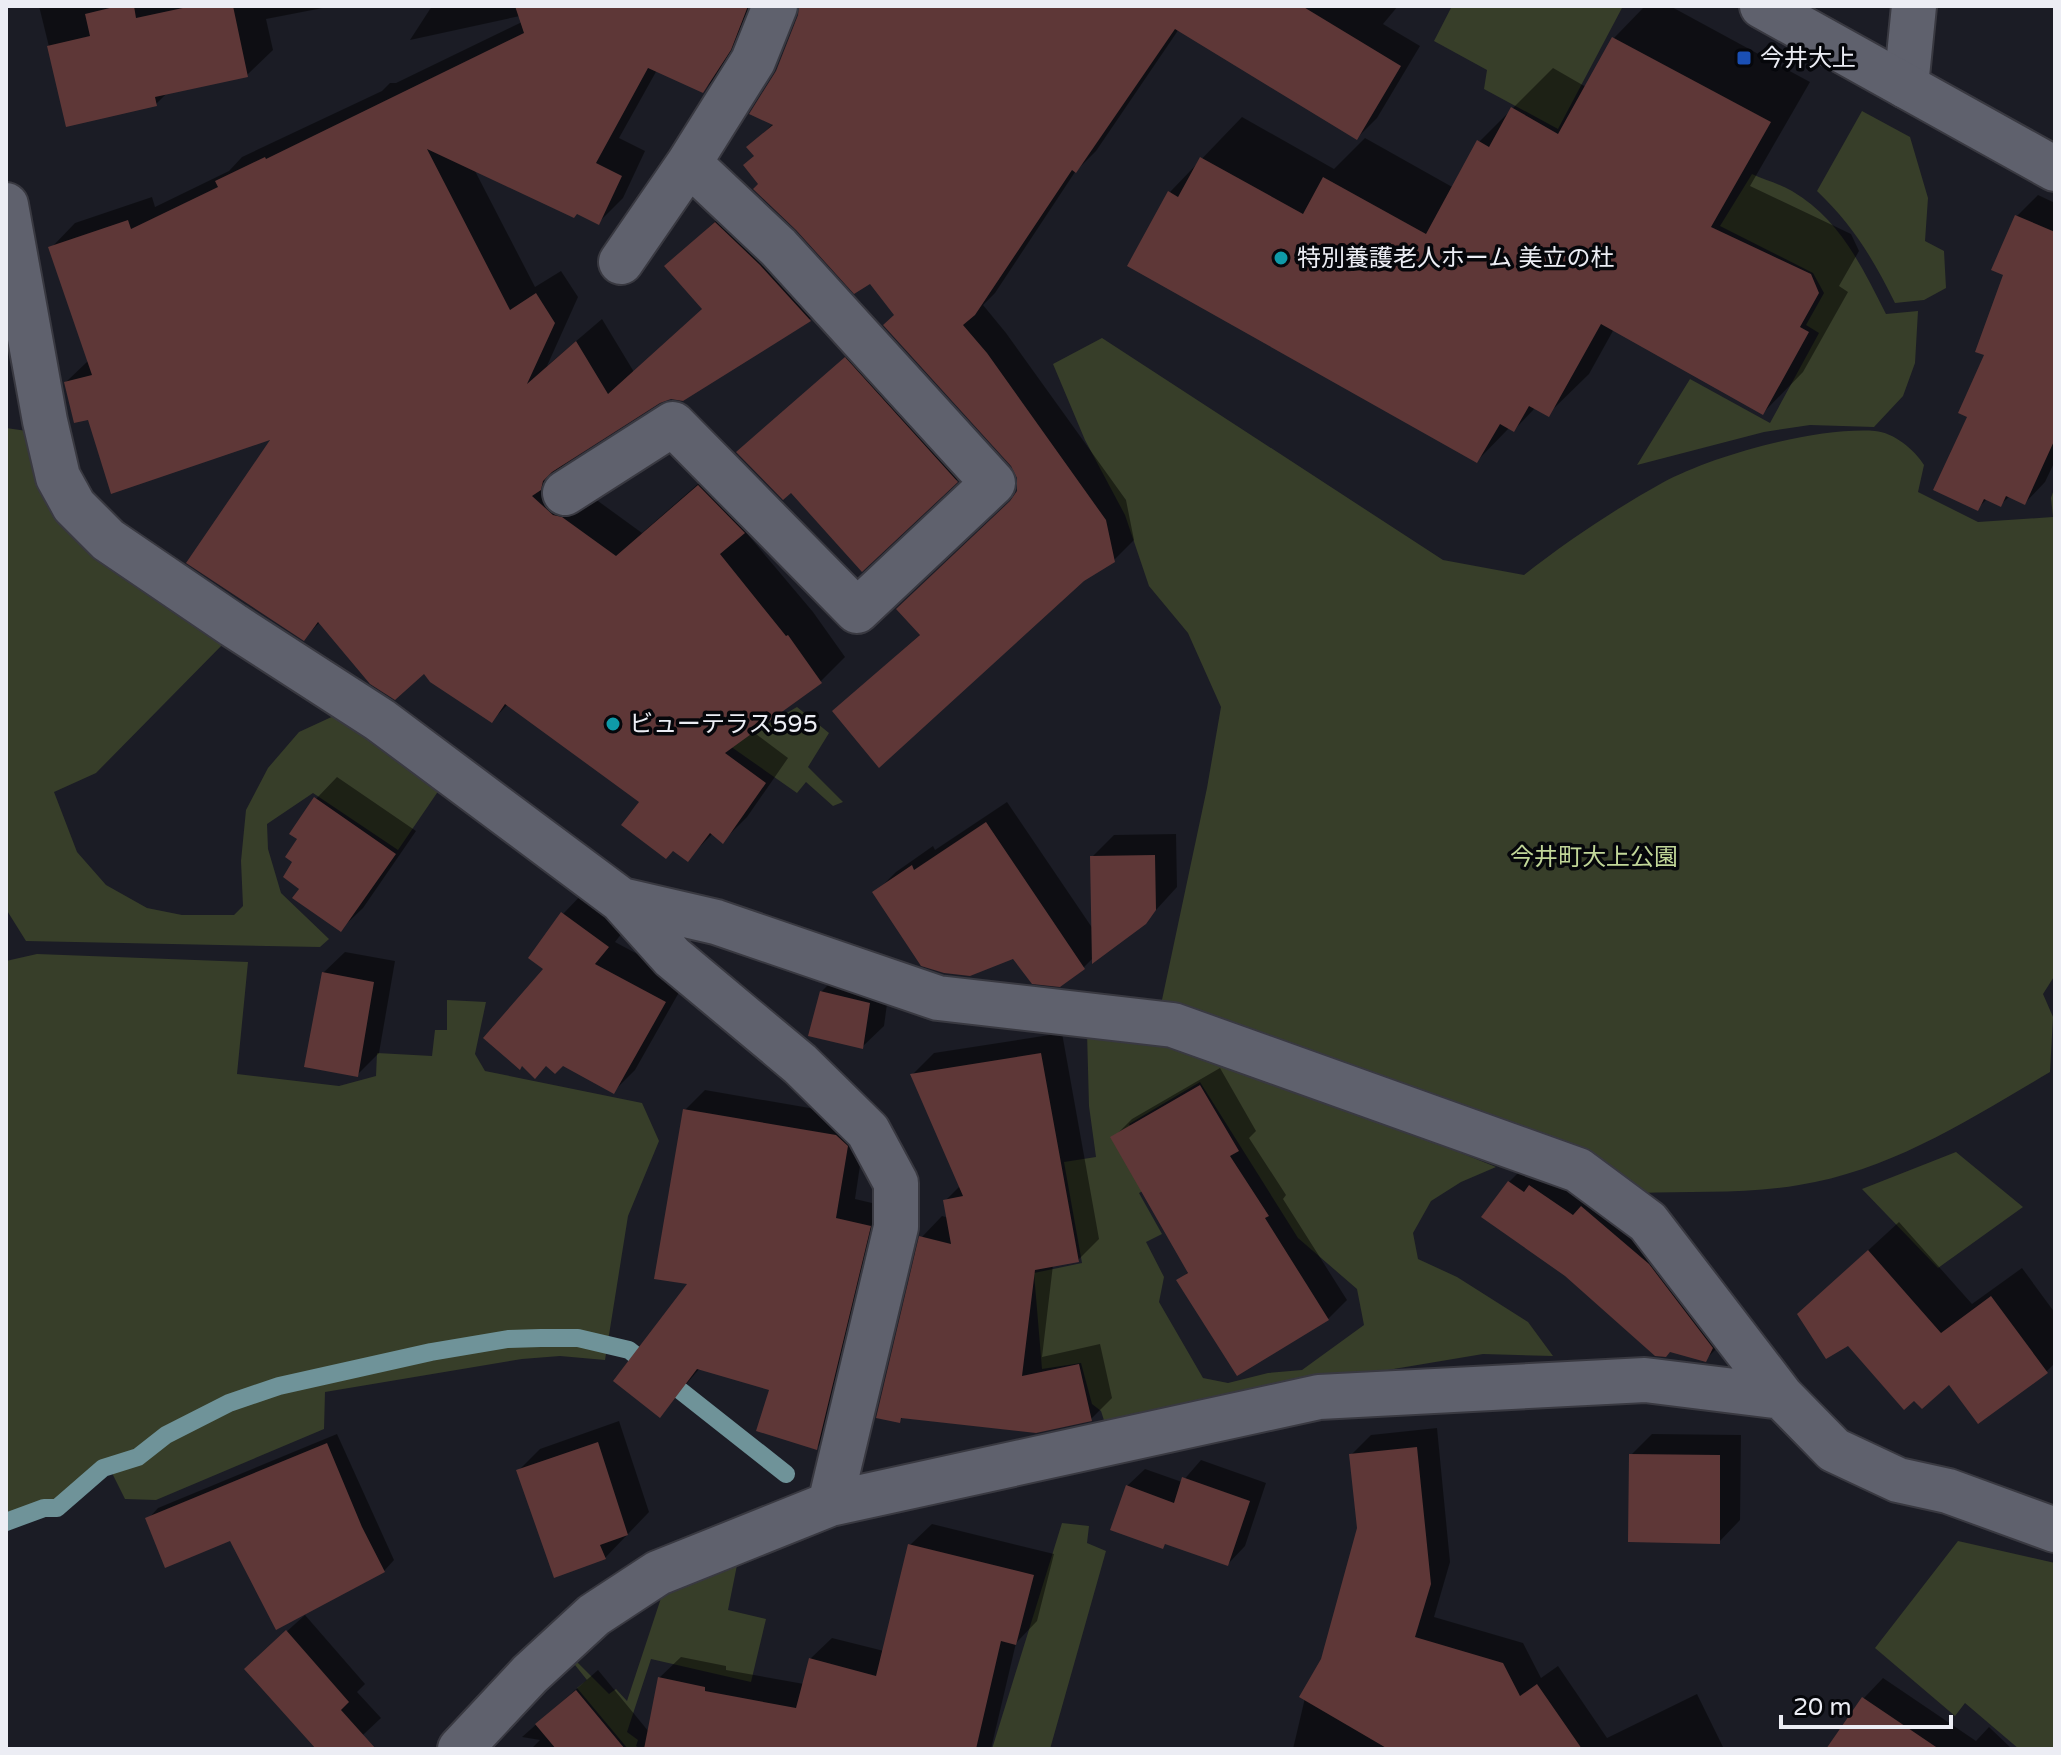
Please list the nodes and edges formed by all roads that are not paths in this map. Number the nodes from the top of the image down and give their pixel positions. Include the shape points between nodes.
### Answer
1 (775, 6) edge
2 (1762, 6) edge
3 (1914, 6) edge
4 (1906, 86) junction
5 (689, 163) junction
6 (2055, 169) edge
7 (6, 205) edge
8 (621, 262) dead end
9 (565, 493) dead end
10 (621, 900) junction
11 (1782, 1397) junction
12 (830, 1504) junction
13 (2055, 1530) edge
14 (460, 1749) edge

1 - 5 street via 753,61
2 - 4 street
3 - 4 street
4 - 6 street
5 - 8 street
5 - 9 street via 778,247 993,483 857,611 673,424
7 - 10 street via 45,421 58,477 74,506 108,540 380,720
10 - 11 street via 716,922 938,998 1173,1025 1578,1170 1648,1222
10 - 12 street via 672,957 800,1064 868,1131 896,1183 896,1227
11 - 12 street via 1645,1380 1319,1397
11 - 13 street via 1834,1450 1898,1480 1948,1491
12 - 14 street via 658,1573 594,1615

